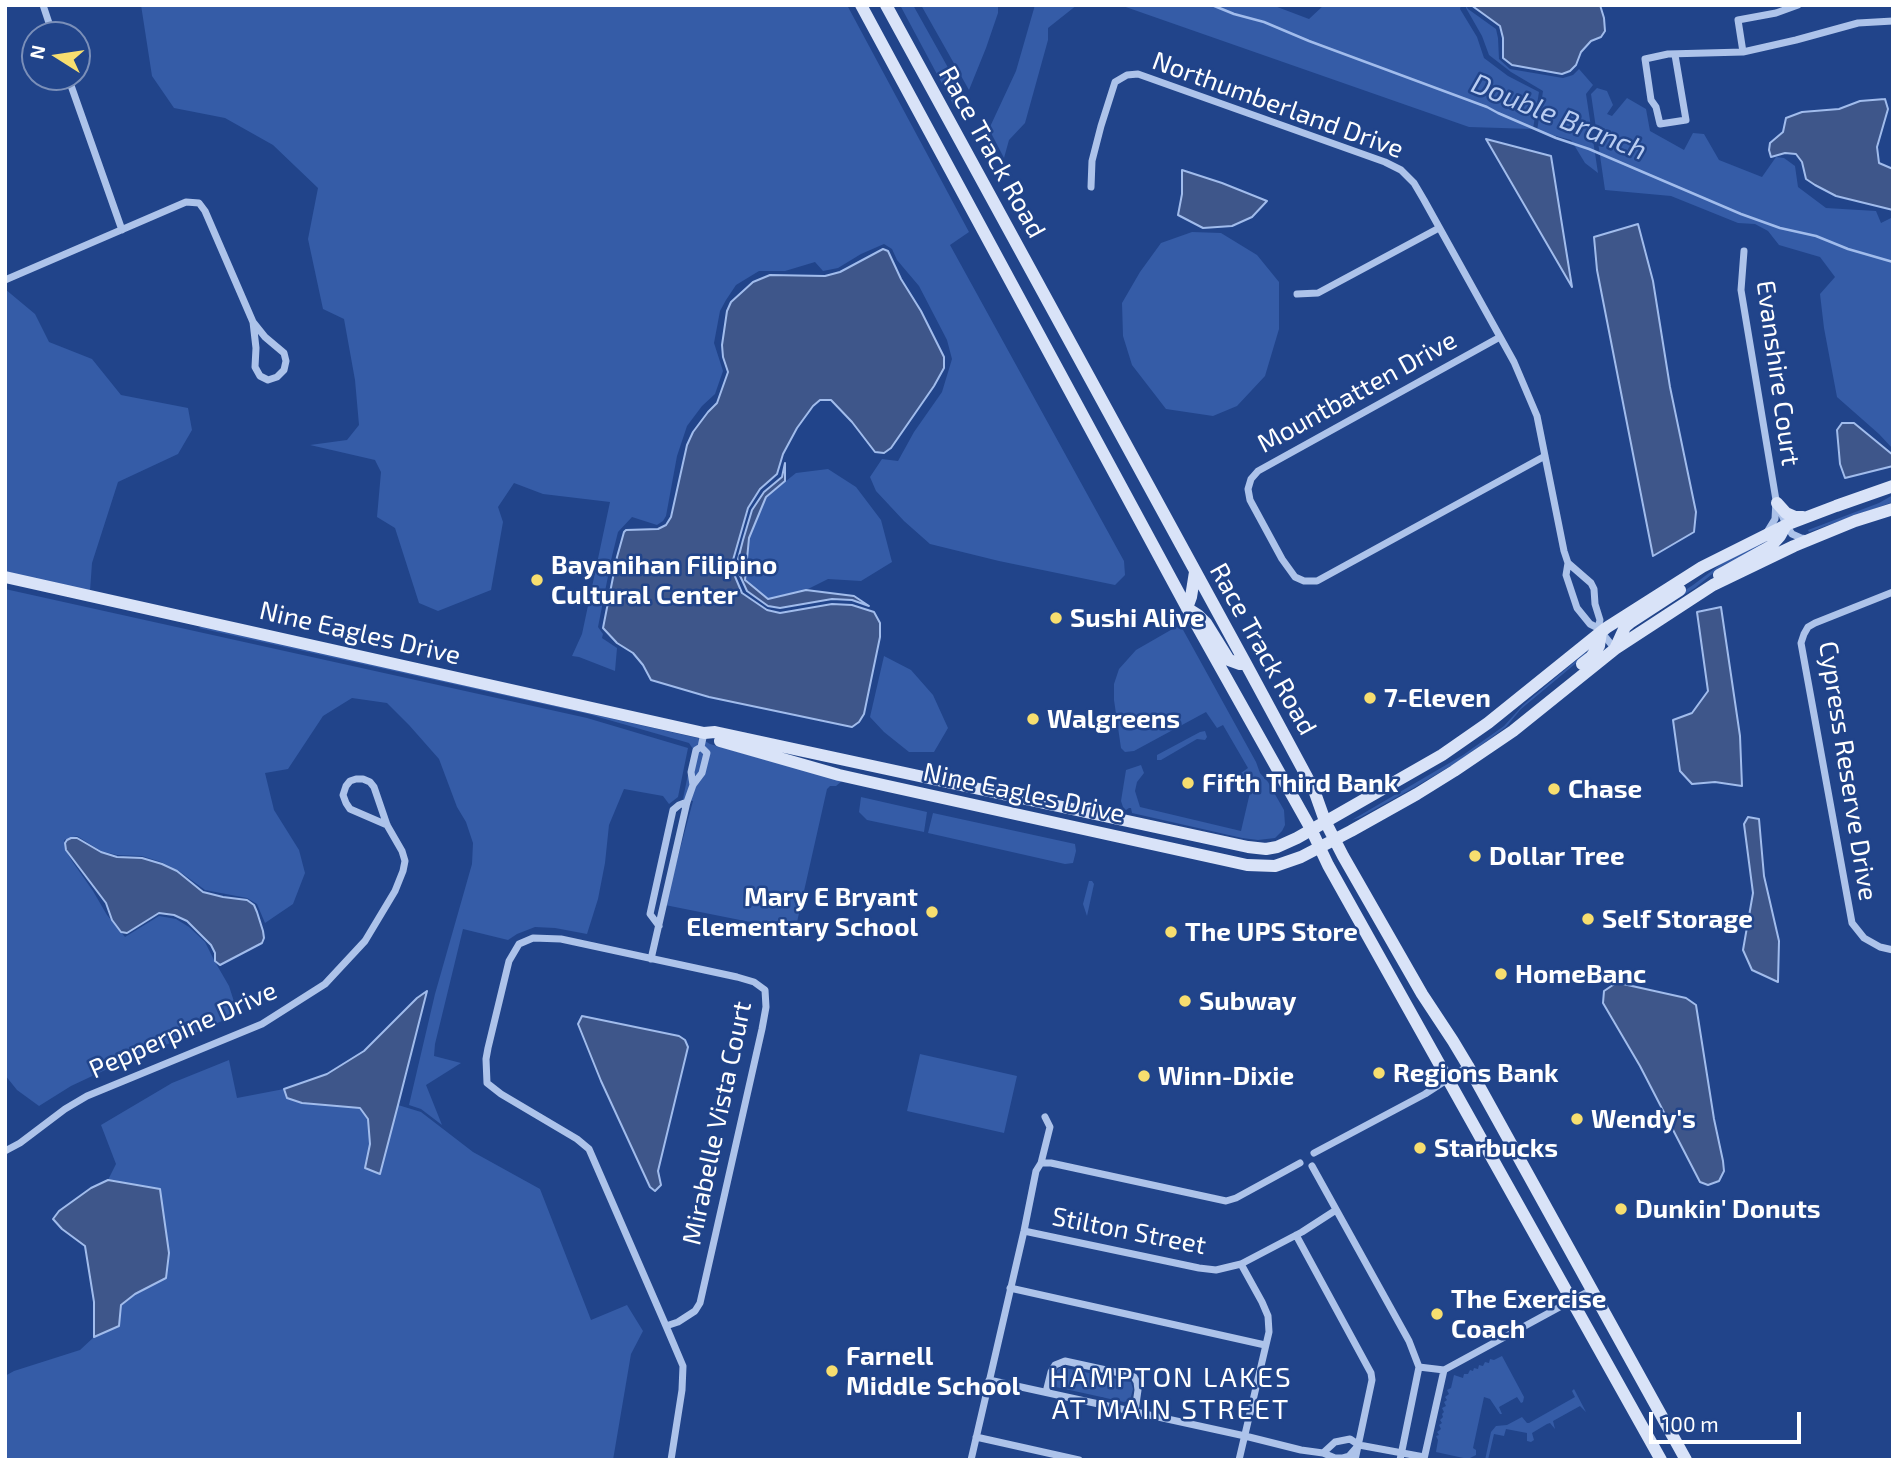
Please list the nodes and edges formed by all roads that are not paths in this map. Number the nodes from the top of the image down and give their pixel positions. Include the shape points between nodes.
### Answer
1 (861, 5) edge
2 (886, 5) edge
3 (1798, 5) edge
4 (1893, 21) edge
5 (1743, 52) junction
6 (1675, 55) junction
7 (73, 91) edge
8 (952, 127) junction
9 (934, 140) junction
10 (1091, 187) dead end
11 (1439, 228) junction
12 (122, 230) junction
13 (1744, 251) dead end
14 (5, 280) edge
15 (1297, 294) dead end
16 (253, 322) junction
17 (1500, 337) junction
18 (1545, 456) junction
19 (1893, 486) edge
20 (1777, 501) junction
21 (1893, 509) edge
22 (1810, 516) junction
23 (1786, 526) junction
24 (1764, 536) junction
25 (1810, 539) junction
26 (1722, 556) junction
27 (1568, 563) junction
28 (1195, 572) junction
29 (5, 577) edge
30 (1701, 592) junction
31 (1893, 592) edge
32 (1187, 608) junction
33 (1600, 630) junction
34 (1615, 649) junction
35 (1246, 664) junction
36 (704, 733) junction
37 (1508, 734) junction
38 (862, 765) junction
39 (858, 779) junction
40 (687, 802) junction
41 (1325, 821) junction
42 (387, 825) junction
43 (1311, 829) junction
44 (1335, 839) junction
45 (1319, 847) junction
46 (659, 926) junction
47 (1893, 950) edge
48 (651, 959) junction
49 (1468, 1066) junction
50 (1448, 1079) junction
51 (1045, 1117) dead end
52 (5, 1151) edge
53 (1314, 1153) dead end
54 (1041, 1163) junction
55 (1300, 1163) dead end
56 (1312, 1166) dead end
57 (1336, 1210) junction
58 (1024, 1231) junction
59 (1296, 1235) junction
60 (1241, 1264) junction
61 (1010, 1288) junction
62 (1591, 1290) junction
63 (1572, 1300) junction
64 (666, 1326) junction
65 (1265, 1345) junction
66 (1419, 1367) junction
67 (1444, 1370) junction
68 (989, 1380) junction
69 (1046, 1392) junction
70 (1135, 1412) junction
71 (1245, 1436) junction
72 (976, 1437) junction
73 (1359, 1445) junction
74 (1323, 1453) junction
75 (1401, 1456) edge
76 (1424, 1459) edge
77 (671, 1460) edge
78 (971, 1460) edge
79 (1079, 1460) edge
80 (1239, 1460) edge
81 (1355, 1460) edge
82 (1661, 1460) edge
83 (1686, 1460) edge

1 - 9 street, Race Track Road
2 - 8 street, Race Track Road
3 - 5 street via 1738,20
4 - 5 street via 1858,23
5 - 6 street
6 - 6 street via 1686,120 1660,124 1645,59
7 - 12 street
8 - 9 street
8 - 28 street, Race Track Road
9 - 32 street, Race Track Road
10 - 11 street, Northumberland Drive via 1092,161 1115,82 1138,74 1401,170 1414,183
11 - 15 street via 1318,293
11 - 17 street, Northumberland Drive
12 - 14 street
12 - 16 street via 186,202 199,203
13 - 20 street, Evanshire Court via 1741,290
16 - 16 street via 255,367 268,380 277,377 284,370 284,353
17 - 18 street, Northumberland Drive via 1536,416
17 - 18 street, Mountbatten Drive via 1258,471 1248,489 1250,500 1295,577 1317,580
18 - 27 street, Northumberland Drive
19 - 22 street
20 - 22 street via 1790,515
20 - 23 street, Evanshire Court
20 - 24 street, Evanshire Court via 1775,519
21 - 25 street
22 - 23 street
23 - 24 street
23 - 25 street via 1797,536
23 - 30 street via 1771,546 1720,574
24 - 26 street
25 - 30 street
26 - 33 street, Nine Eagles Drive
26 - 34 street via 1625,627
27 - 33 street via 1594,589
27 - 33 street, Northumberland Drive via 1566,575 1577,608
28 - 32 street
28 - 35 street, Race Track Road
29 - 36 street, Nine Eagles Drive
30 - 34 street
31 - 47 street, Cypress Reserve Drive via 1815,623 1801,643 1852,923 1864,938
32 - 35 street via 1206,623 1229,660
32 - 43 street, Race Track Road
33 - 34 street, Northumberland Drive
33 - 37 street via 1596,651 1525,712
33 - 41 street, Nine Eagles Drive via 1442,755
34 - 37 street
35 - 41 street, Race Track Road via 1314,790
36 - 38 street, Nine Eagles Drive
36 - 39 street, Nine Eagles Drive via 711,739
36 - 40 street via 701,747 707,752 702,773
37 - 44 street, Nine Eagles Drive via 1418,794
38 - 39 street
38 - 43 street, Nine Eagles Drive via 1248,847 1277,847
39 - 45 street, Nine Eagles Drive via 1247,865 1275,866
40 - 46 street
40 - 46 street via 673,810 650,914
41 - 43 street, Nine Eagles Drive
41 - 44 street, Race Track Road
42 - 42 street, Pepperpine Drive via 351,809 344,795 350,781 370,782
42 - 52 street, Pepperpine Drive via 402,851 403,871 365,941 325,984 262,1024 87,1096
43 - 45 street, Race Track Road
44 - 45 street, Nine Eagles Drive
44 - 49 street, Race Track Road
45 - 50 street, Race Track Road
46 - 48 street
48 - 64 street, Mirabelle Vista Court via 754,982 765,990 766,1007 700,1304
48 - 64 street, Mirabelle Vista Court via 551,938 519,944 499,995 486,1059 487,1083 589,1149
49 - 50 street
49 - 62 street, Race Track Road
50 - 53 street
50 - 63 street, Race Track Road
51 - 54 street via 1050,1128
54 - 55 street via 1226,1201
54 - 58 street
56 - 57 street
57 - 59 street, Stilton Street
57 - 66 street via 1409,1340
58 - 60 street, Stilton Street via 1199,1268 1216,1270
58 - 61 street
59 - 60 street, Stilton Street
59 - 73 street via 1371,1373
60 - 65 street via 1268,1316
61 - 65 street
61 - 68 street
62 - 63 street
62 - 83 street, Race Track Road
63 - 67 street
63 - 82 street, Race Track Road
64 - 77 street, Mirabelle Vista Court via 684,1366
65 - 71 street
66 - 67 street
66 - 75 street
67 - 76 street
68 - 69 street
68 - 72 street
69 - 70 street
69 - 70 street via 1051,1372 1066,1361 1129,1375 1137,1382
70 - 71 street
71 - 74 street
71 - 80 street
72 - 78 street
72 - 79 street
73 - 74 street via 1342,1440
73 - 74 street via 1342,1458
73 - 75 street
73 - 81 street
75 - 76 street

